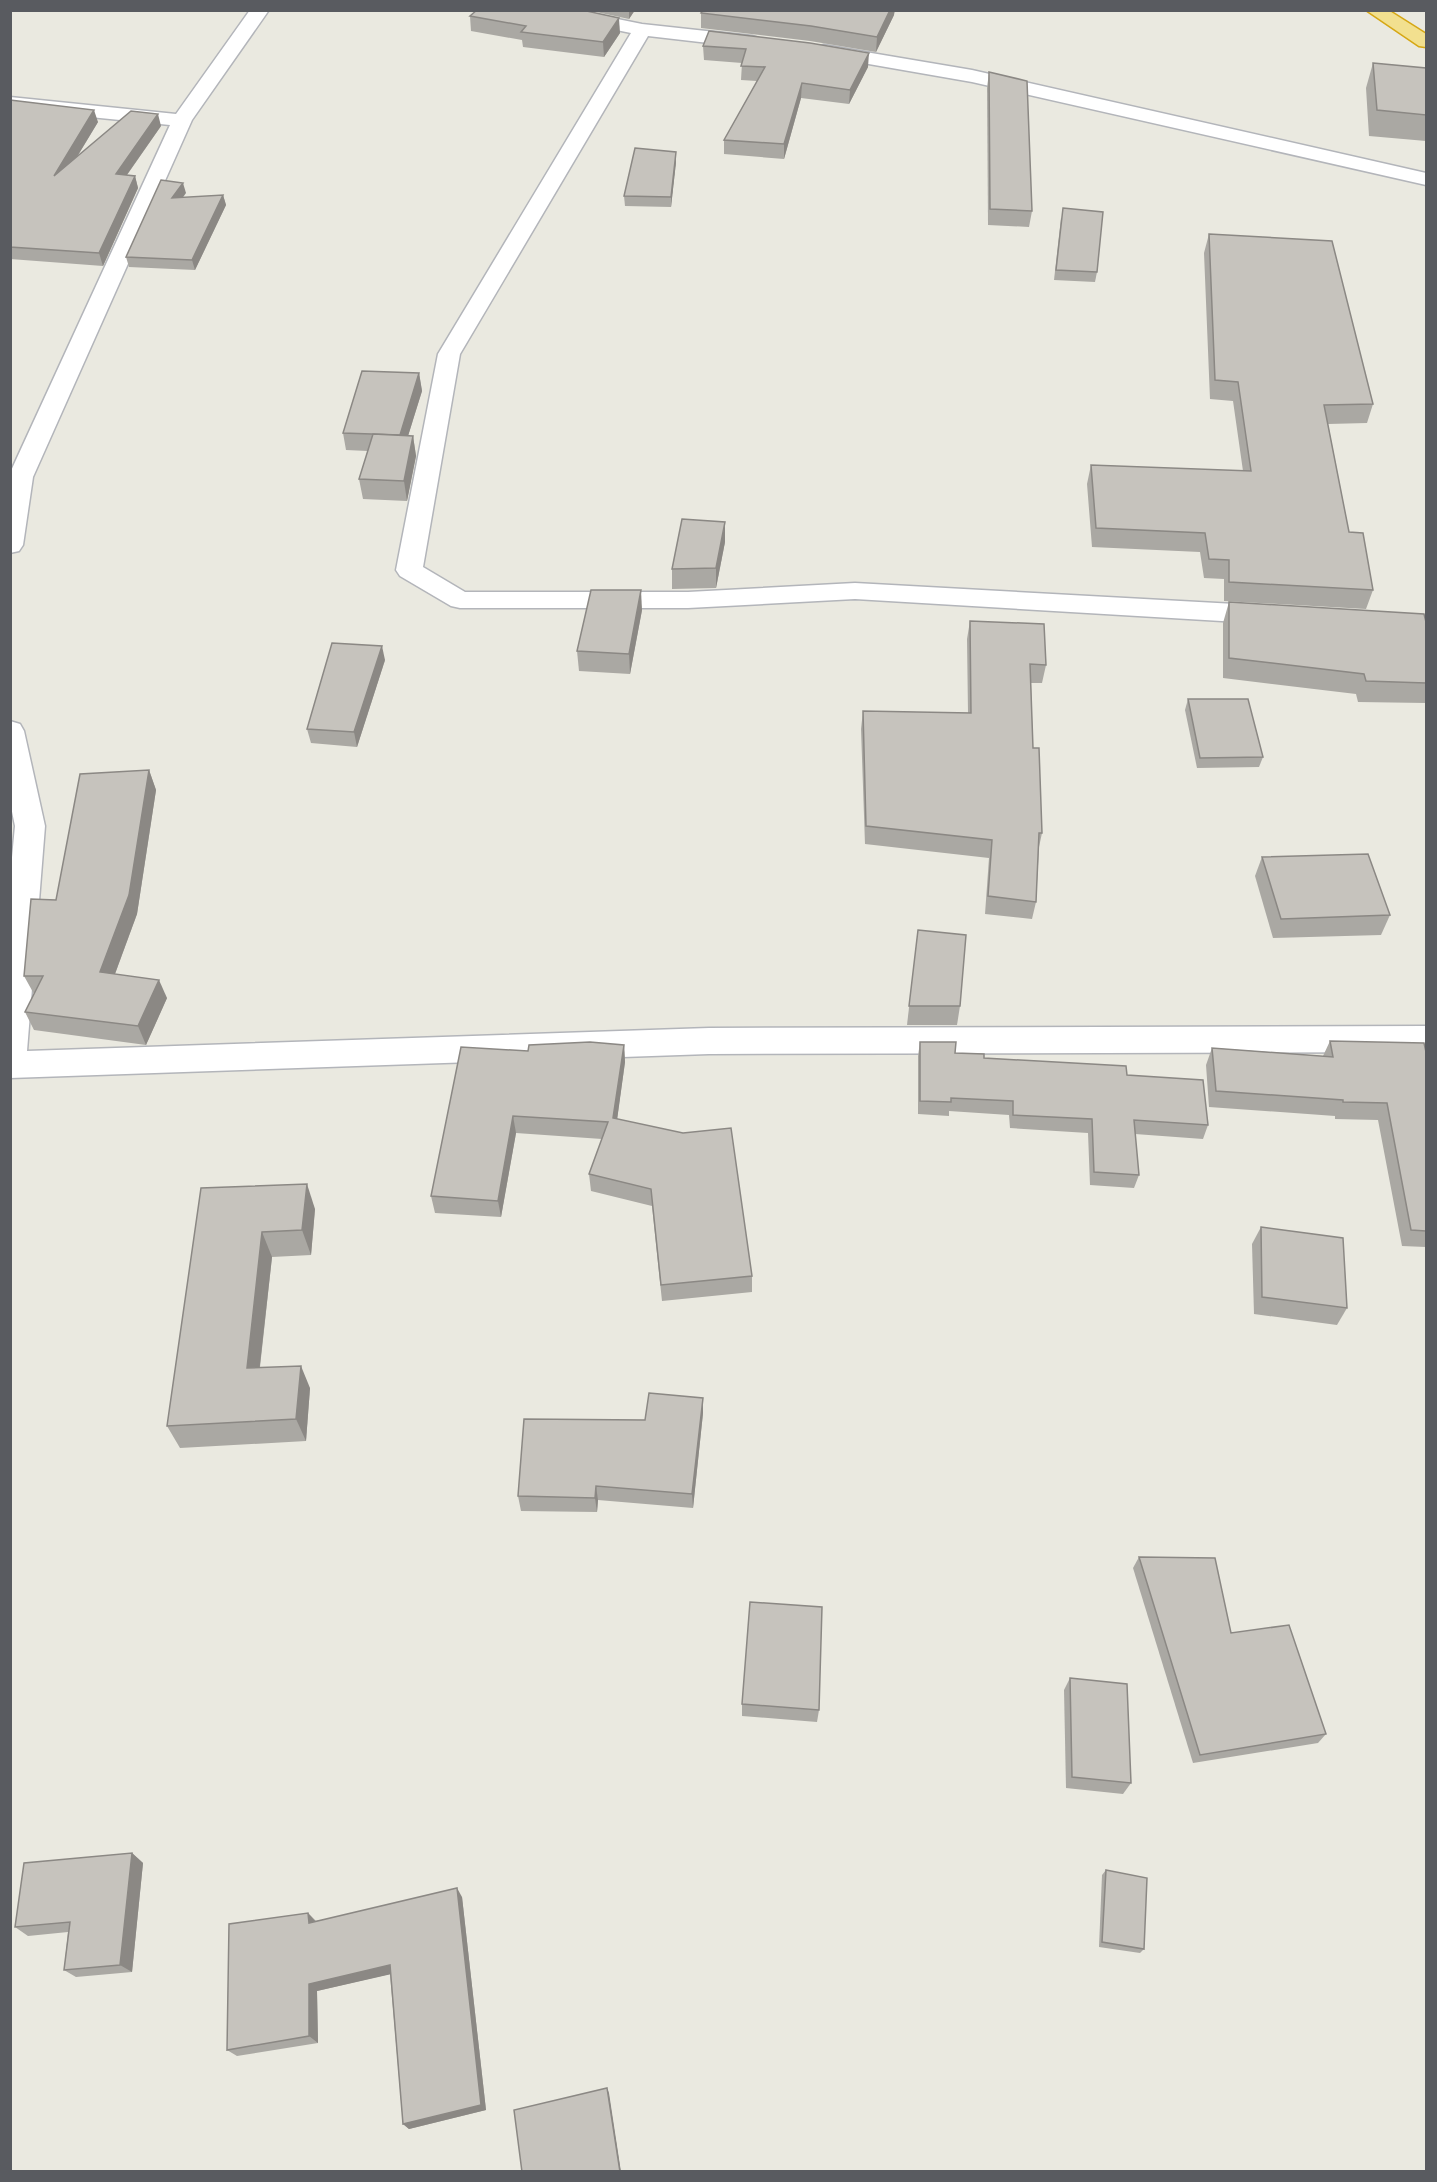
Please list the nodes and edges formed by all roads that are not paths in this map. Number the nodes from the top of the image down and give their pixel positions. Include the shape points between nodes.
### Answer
1 (260, 10) edge
2 (543, 10) edge
3 (1375, 10) edge
4 (642, 30) junction
5 (1426, 42) edge
6 (776, 45) edge
7 (810, 49) edge
8 (10, 103) edge
9 (182, 120) junction
10 (1426, 179) edge
11 (16, 477) edge
12 (10, 545) edge
13 (1296, 616) edge
14 (10, 731) edge
15 (1426, 1038) edge
16 (10, 1060) edge
17 (10, 1065) edge

1 - 9 street
2 - 4 street
3 - 5 highway
4 - 6 street
4 - 13 street via 449,354 409,570 460,600 688,600 855,591
7 - 10 street via 972,76
8 - 9 street
9 - 11 street
11 - 12 street
14 - 16 street via 30,826
15 - 17 street via 709,1041

